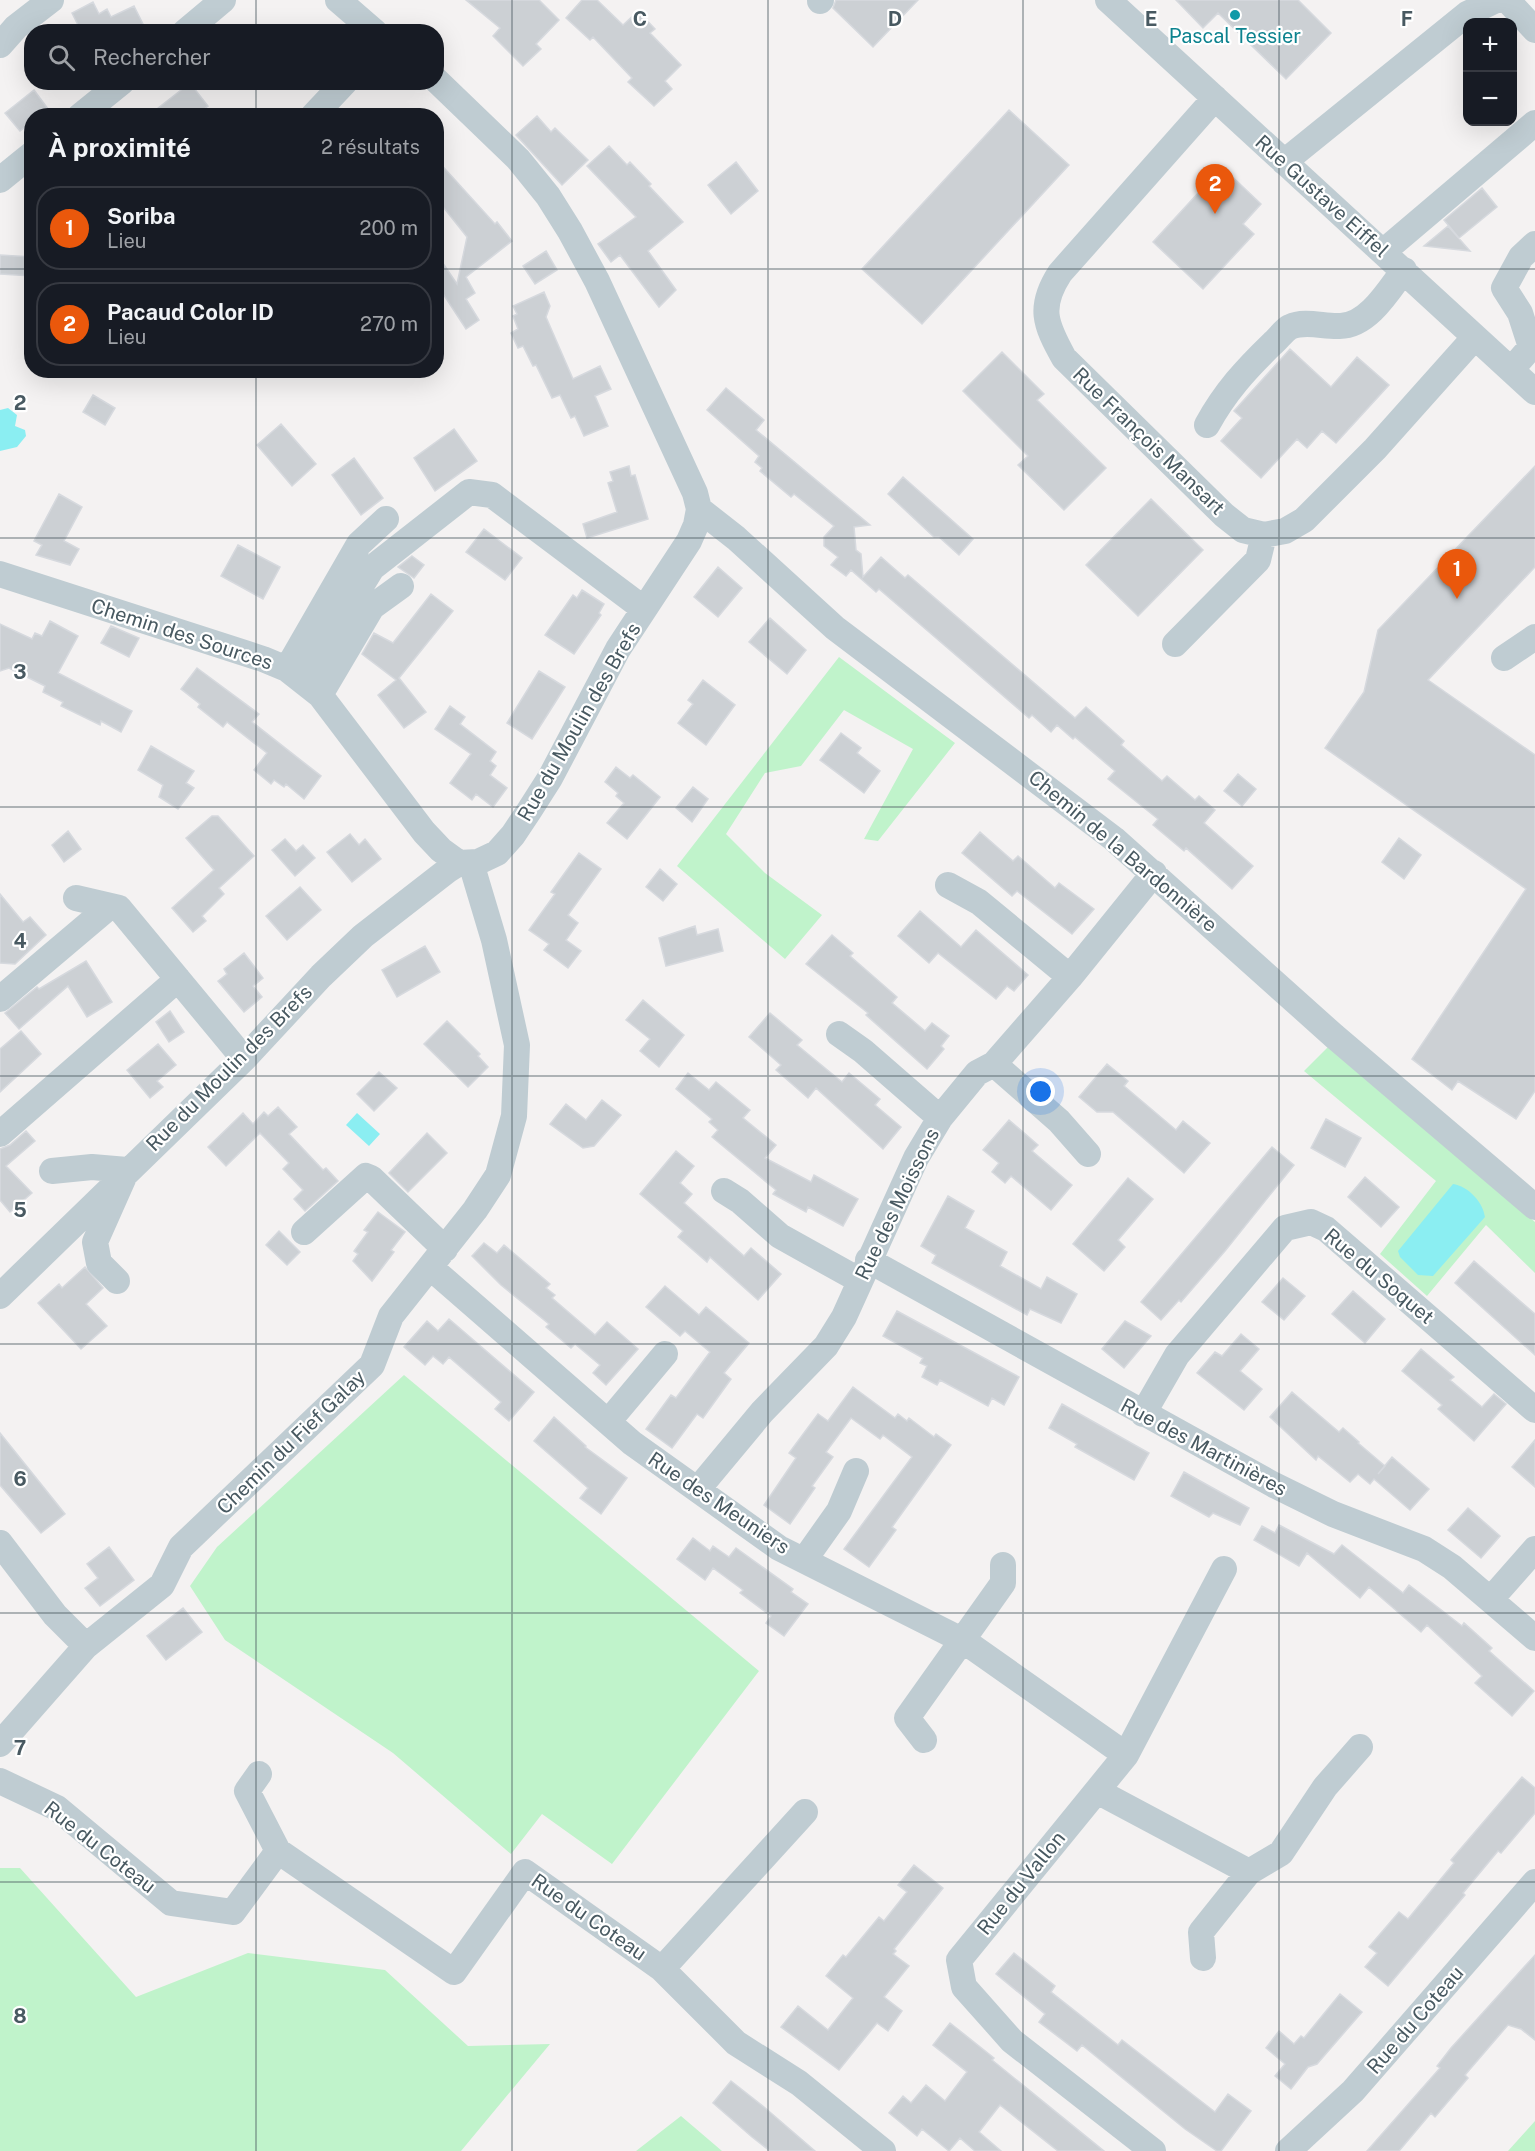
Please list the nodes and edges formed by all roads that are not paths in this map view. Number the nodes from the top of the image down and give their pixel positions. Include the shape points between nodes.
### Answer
1 (51, 0) edge
2 (223, 0) edge
3 (338, 0) edge
4 (1108, 0) edge
5 (1496, 0) edge
6 (1507, 0) edge
7 (194, 24) edge
8 (366, 24) edge
9 (1535, 30) edge
10 (0, 45) edge
11 (444, 88) edge
12 (112, 90) edge
13 (337, 90) edge
14 (1215, 98) junction
15 (91, 108) edge
16 (321, 108) edge
17 (1535, 123) edge
18 (24, 162) edge
19 (1284, 162) junction
20 (0, 180) edge
21 (1535, 244) edge
22 (1383, 252) junction
23 (1404, 270) junction
24 (1475, 337) junction
25 (1511, 370) junction
26 (1535, 392) edge
27 (1207, 425) dead end
28 (699, 509) junction
29 (386, 519) dead end
30 (1264, 535) junction
31 (0, 574) edge
32 (400, 586) dead end
33 (644, 609) junction
34 (1535, 637) edge
35 (1175, 644) dead end
36 (1504, 658) dead end
37 (303, 682) junction
38 (465, 863) junction
39 (1154, 873) junction
40 (948, 885) dead end
41 (76, 898) dead end
42 (110, 906) junction
43 (1070, 977) junction
44 (178, 979) junction
45 (0, 999) edge
46 (839, 1034) dead end
47 (244, 1059) junction
48 (994, 1064) junction
49 (940, 1118) junction
50 (0, 1134) edge
51 (1088, 1154) dead end
52 (127, 1170) junction
53 (52, 1171) dead end
54 (724, 1191) dead end
55 (1535, 1208) edge
56 (304, 1232) dead end
57 (438, 1258) junction
58 (864, 1270) junction
59 (117, 1281) dead end
60 (0, 1296) edge
61 (665, 1354) dead end
62 (1535, 1410) edge
63 (1143, 1414) junction
64 (608, 1422) junction
65 (856, 1471) dead end
66 (698, 1489) junction
67 (0, 1543) edge
68 (1535, 1549) edge
69 (805, 1559) junction
70 (1003, 1564) dead end
71 (1224, 1569) dead end
72 (1491, 1599) junction
73 (1535, 1638) edge
74 (964, 1641) junction
75 (86, 1646) junction
76 (924, 1740) dead end
77 (0, 1744) edge
78 (1360, 1747) dead end
79 (1126, 1755) junction
80 (259, 1774) dead end
81 (0, 1781) edge
82 (1097, 1791) junction
83 (805, 1812) dead end
84 (279, 1851) junction
85 (1249, 1872) junction
86 (1535, 1882) edge
87 (1203, 1958) dead end
88 (662, 1969) junction
89 (883, 2151) edge
90 (1153, 2151) edge
91 (1288, 2151) edge

1 - 10 street
2 - 7 street
3 - 8 street
4 - 14 street, Rue Gustave Eiffel
5 - 19 street via 1467,14
6 - 9 street
11 - 28 street via 518,159 570,231 597,281
12 - 15 street
13 - 16 street
14 - 19 street, Rue Gustave Eiffel
14 - 30 street, Rue François Mansart via 1060,273 1048,290 1045,310 1049,332 1064,358 1224,515 1243,530
17 - 22 street
18 - 20 street
19 - 22 street, Rue Gustave Eiffel
21 - 25 street via 1521,257 1504,288 1520,314 1531,346
22 - 23 street, Rue Gustave Eiffel
23 - 24 street, Rue Gustave Eiffel
23 - 27 street via 1371,311 1355,322 1342,327 1314,323 1290,327 1239,376
24 - 25 street, Rue Gustave Eiffel
24 - 30 street via 1304,520 1285,531
25 - 26 street, Rue Gustave Eiffel
28 - 33 street, Rue du Moulin des Brefs via 688,541
28 - 39 street, Chemin de la Bardonnière via 835,628 1049,787
29 - 37 street via 359,544
30 - 35 street via 1258,560
31 - 37 street, Chemin des Sources via 263,659
32 - 37 street via 372,608
33 - 37 street via 492,495 469,492 372,568
33 - 38 street, Rue du Moulin des Brefs via 550,778 513,835 497,853
34 - 36 street
37 - 38 street via 424,832 441,850
38 - 47 street, Rue du Moulin des Brefs via 363,936
38 - 57 street, Chemin du Fief Galay via 494,940 517,1045 517,1088 509,1142 498,1175
39 - 43 street, Rue des Moissons
39 - 55 street, Chemin de la Bardonnière via 1334,1036
40 - 43 street via 979,902
41 - 42 street
42 - 44 street via 119,908
42 - 45 street
43 - 48 street, Rue des Moissons
44 - 47 street
44 - 50 street
46 - 49 street
47 - 52 street, Rue du Moulin des Brefs
48 - 49 street, Rue des Moissons via 977,1073
48 - 51 street via 1059,1121
49 - 58 street, Rue des Moissons via 916,1158
52 - 53 street via 92,1167
52 - 59 street via 95,1242 99,1263
52 - 60 street, Rue du Moulin des Brefs via 66,1235
54 - 58 street, Rue des Martinières via 780,1236
56 - 57 street, Rue des Meuniers via 366,1176
57 - 64 street, Rue des Meuniers
57 - 75 street, Chemin du Fief Galay via 391,1316 372,1365 181,1547 162,1585
58 - 63 street, Rue des Martinières
58 - 66 street, Rue des Moissons via 844,1317 826,1346 762,1412
61 - 64 street
62 - 63 street, Rue du Soquet via 1326,1229 1311,1222 1285,1228 1177,1355
63 - 72 street, Rue des Martinières via 1314,1506 1424,1549
64 - 66 street, Rue des Meuniers
65 - 69 street via 839,1511
66 - 69 street, Rue des Meuniers via 779,1548
67 - 75 street via 56,1616
68 - 72 street
69 - 74 street, Rue des Meuniers
70 - 74 street via 1003,1583
71 - 79 street, Rue du Vallon
72 - 73 street, Rue des Martinières
74 - 76 street via 907,1718
74 - 79 street, Rue des Meuniers
75 - 77 street
78 - 85 street via 1325,1787 1281,1853
79 - 82 street, Rue du Vallon
80 - 84 street, Rue du Coteau via 247,1791
81 - 84 street, Rue du Coteau via 57,1808 171,1903 233,1912
82 - 85 street
82 - 90 street, Rue du Vallon via 959,1960 964,1987 1012,2041
83 - 88 street
84 - 88 street, Rue du Coteau via 454,1972 525,1872
85 - 87 street via 1201,1932
86 - 91 street, Rue du Coteau via 1353,2091
88 - 89 street, Rue du Coteau via 736,2043 799,2084

